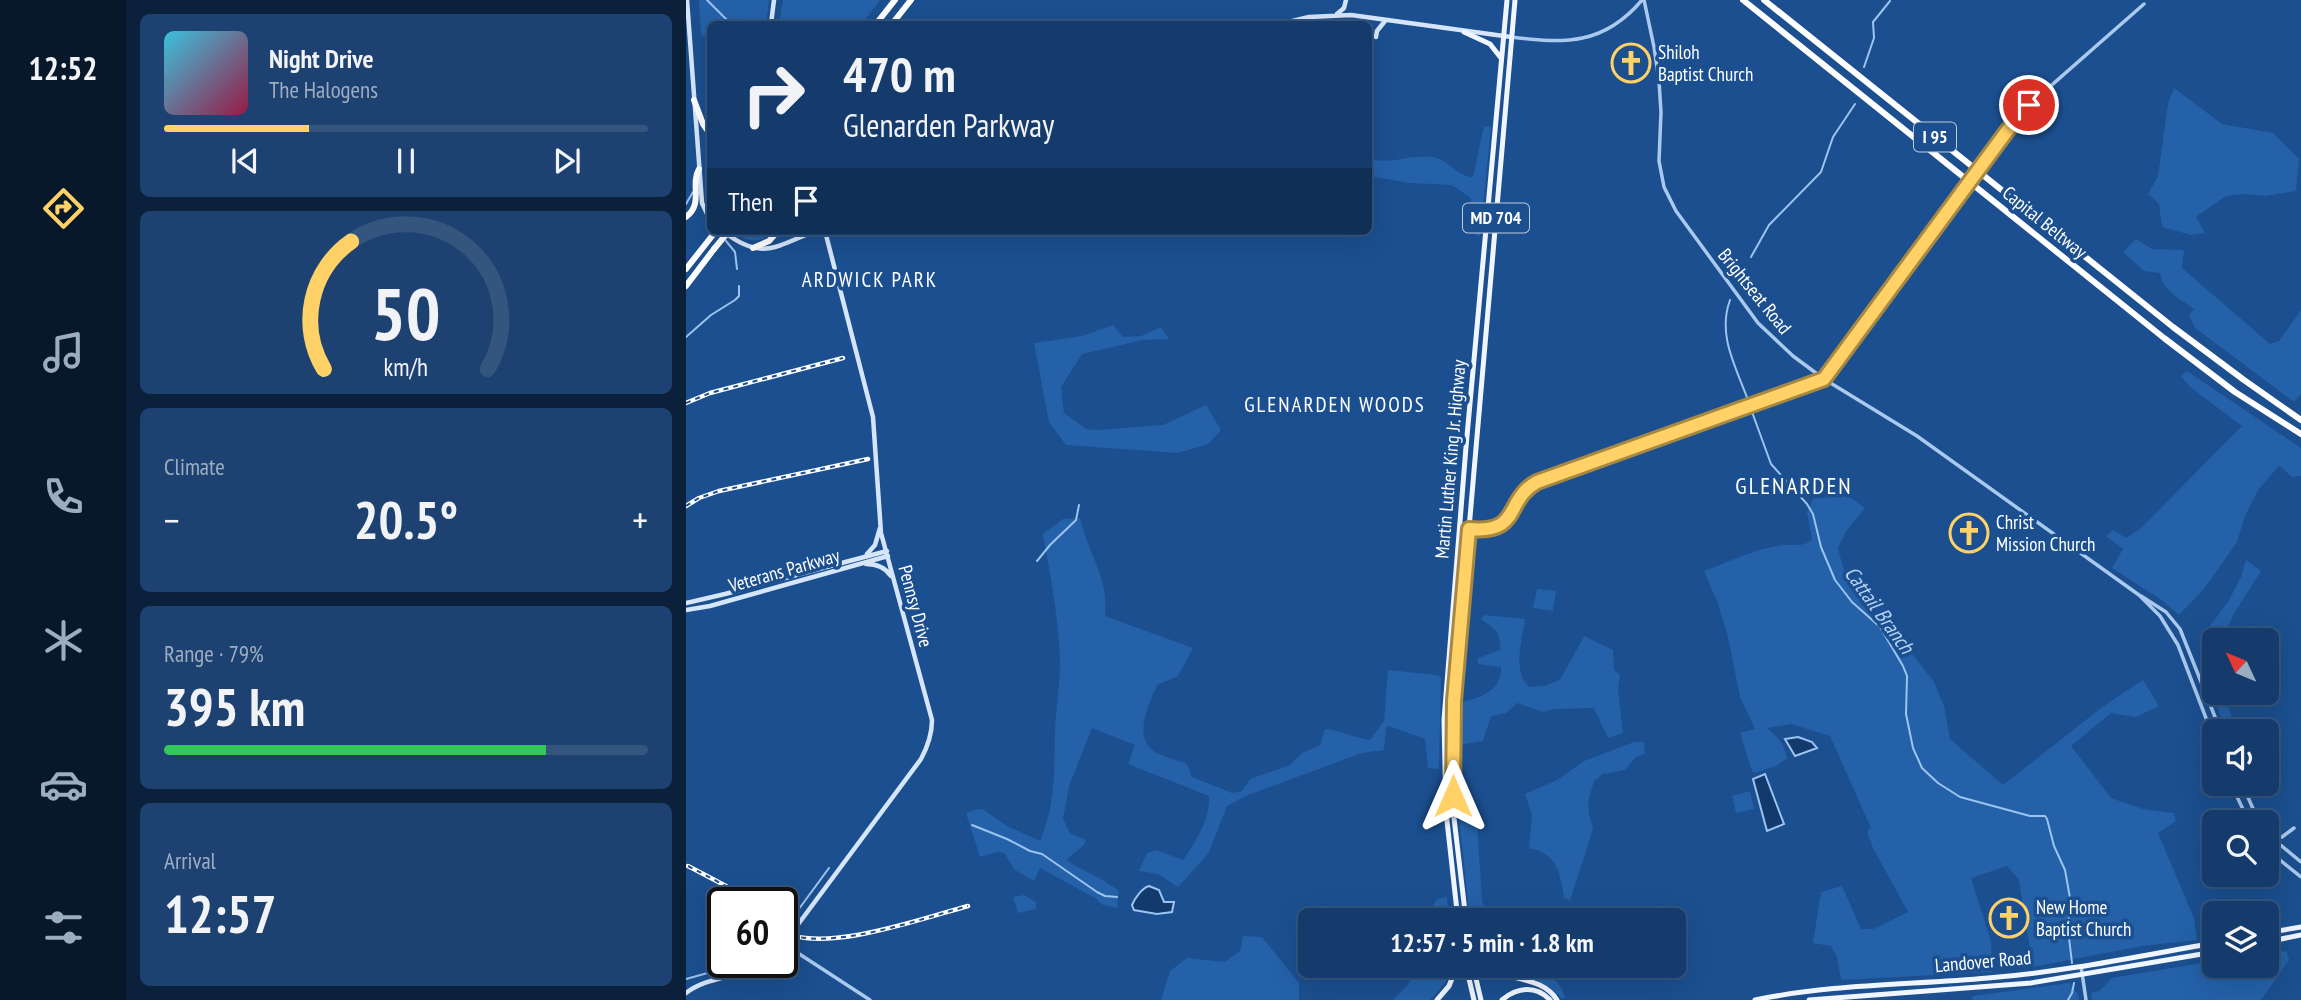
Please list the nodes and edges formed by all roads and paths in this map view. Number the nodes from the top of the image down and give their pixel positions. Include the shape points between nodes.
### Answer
1 (687, 0) edge
2 (774, 0) edge
3 (895, 0) edge
4 (911, 0) edge
5 (1346, 0) edge
6 (1507, 0) edge
7 (1514, 0) edge
8 (1643, 0) edge
9 (1743, 0) edge
10 (1764, 0) edge
11 (2144, 4) dead end
12 (1336, 15) junction
13 (1385, 20) junction
14 (771, 21) edge
15 (878, 21) edge
16 (894, 21) edge
17 (1292, 21) edge
18 (1464, 32) junction
19 (1503, 36) junction
20 (1376, 37) dead end
21 (1511, 37) junction
22 (1501, 58) junction
23 (694, 100) junction
24 (707, 130) edge
25 (699, 169) junction
26 (707, 214) edge
27 (686, 217) edge
28 (713, 235) edge
29 (726, 235) edge
30 (729, 235) edge
31 (775, 235) edge
32 (805, 235) edge
33 (826, 235) edge
34 (752, 248) junction
35 (686, 269) edge
36 (686, 286) edge
37 (1824, 379) junction
38 (2259, 408) junction
39 (2301, 419) edge
40 (2301, 435) edge
41 (2301, 440) edge
42 (881, 527) junction
43 (1459, 527) junction
44 (1469, 529) junction
45 (888, 554) junction
46 (858, 558) junction
47 (850, 566) junction
48 (894, 580) junction
49 (2139, 596) junction
50 (686, 603) edge
51 (686, 610) edge
52 (1456, 665) junction
53 (1448, 666) junction
54 (2207, 719) edge
55 (2216, 719) edge
56 (2294, 828) dead end
57 (2279, 837) edge
58 (2279, 844) edge
59 (2279, 859) edge
60 (2301, 862) edge
61 (2301, 877) edge
62 (1457, 908) edge
63 (1464, 908) edge
64 (798, 925) edge
65 (2301, 926) edge
66 (2279, 930) edge
67 (2301, 935) edge
68 (2279, 939) edge
69 (2202, 945) edge
70 (798, 954) edge
71 (2202, 954) edge
72 (2081, 966) junction
73 (2083, 975) junction
74 (724, 978) edge
75 (1452, 978) edge
76 (1469, 978) edge
77 (1476, 978) edge
78 (1512, 978) edge
79 (686, 993) edge
80 (870, 1000) edge
81 (1437, 1000) edge
82 (1474, 1000) edge
83 (1481, 1000) edge
84 (1502, 1000) edge
85 (1550, 1000) edge
86 (1558, 1000) edge
87 (1755, 1000) edge
88 (1809, 1000) edge
89 (2086, 1000) edge

1 - 23 main road
2 - 14 main road
3 - 15 highway
4 - 16 highway
5 - 12 main road
6 - 19 main road, Martin Luther King Jr. Highway / MD 704
7 - 21 main road, Martin Luther King Jr. Highway / MD 704
8 - 21 street via 1616,24 1591,37 1566,42
8 - 37 street, Brightseat Road via 1659,81 1659,162 1668,198 1758,323
9 - 38 highway, Capital Beltway / I 95 via 2164,338
10 - 39 highway, Capital Beltway / I 95 via 2173,327
11 - 37 street, bridge via 2029,105
12 - 13 main road
12 - 17 main road
13 - 18 main road
13 - 20 main road
18 - 19 main road
18 - 22 main road via 1490,44
19 - 21 main road
19 - 22 main road, Martin Luther King Jr. Highway / MD 704
21 - 44 main road, Martin Luther King Jr. Highway / MD 704
22 - 43 main road, Martin Luther King Jr. Highway / MD 704
23 - 24 highway
23 - 25 main road
25 - 26 main road
25 - 27 highway via 697,202
28 - 35 highway
29 - 36 highway, bridge
30 - 34 main road
31 - 34 highway
32 - 34 main road via 778,246
33 - 42 main road, Pennsy Drive via 873,417
37 - 44 street via 1537,482 1526,489 1502,524 1487,530
37 - 49 street, Brightseat Road via 1917,436
38 - 40 highway, Capital Beltway / I 95
38 - 41 highway
42 - 45 main road, Pennsy Drive
42 - 46 main road via 872,550
43 - 44 street
43 - 53 main road, Martin Luther King Jr. Highway / MD 704
44 - 52 main road, Martin Luther King Jr. Highway / MD 704
45 - 46 main road, Veterans Parkway
45 - 47 main road, Veterans Parkway
45 - 48 main road, Pennsy Drive
46 - 50 main road, Veterans Parkway
47 - 48 main road via 878,565
47 - 51 main road, Veterans Parkway
48 - 64 main road, Pennsy Drive via 932,720 930,739
49 - 54 street, Brightseat Road via 2160,616 2178,645
49 - 55 street, Brightseat Road via 2161,608 2180,629
52 - 53 main road
52 - 63 main road, Martin Luther King Jr. Highway / MD 704 via 1453,796
53 - 62 main road, Martin Luther King Jr. Highway / MD 704 via 1445,796
56 - 57 street
58 - 60 street
59 - 61 street
65 - 66 main road
67 - 68 main road
69 - 72 main road, Landover Road
70 - 80 street
71 - 73 main road, Landover Road
72 - 73 street
72 - 87 main road, Landover Road
73 - 88 main road, Landover Road
73 - 89 street
74 - 79 main road
75 - 81 main road
76 - 82 main road
77 - 83 main road
78 - 86 main road via 1542,986
84 - 85 main road via 1529,989

